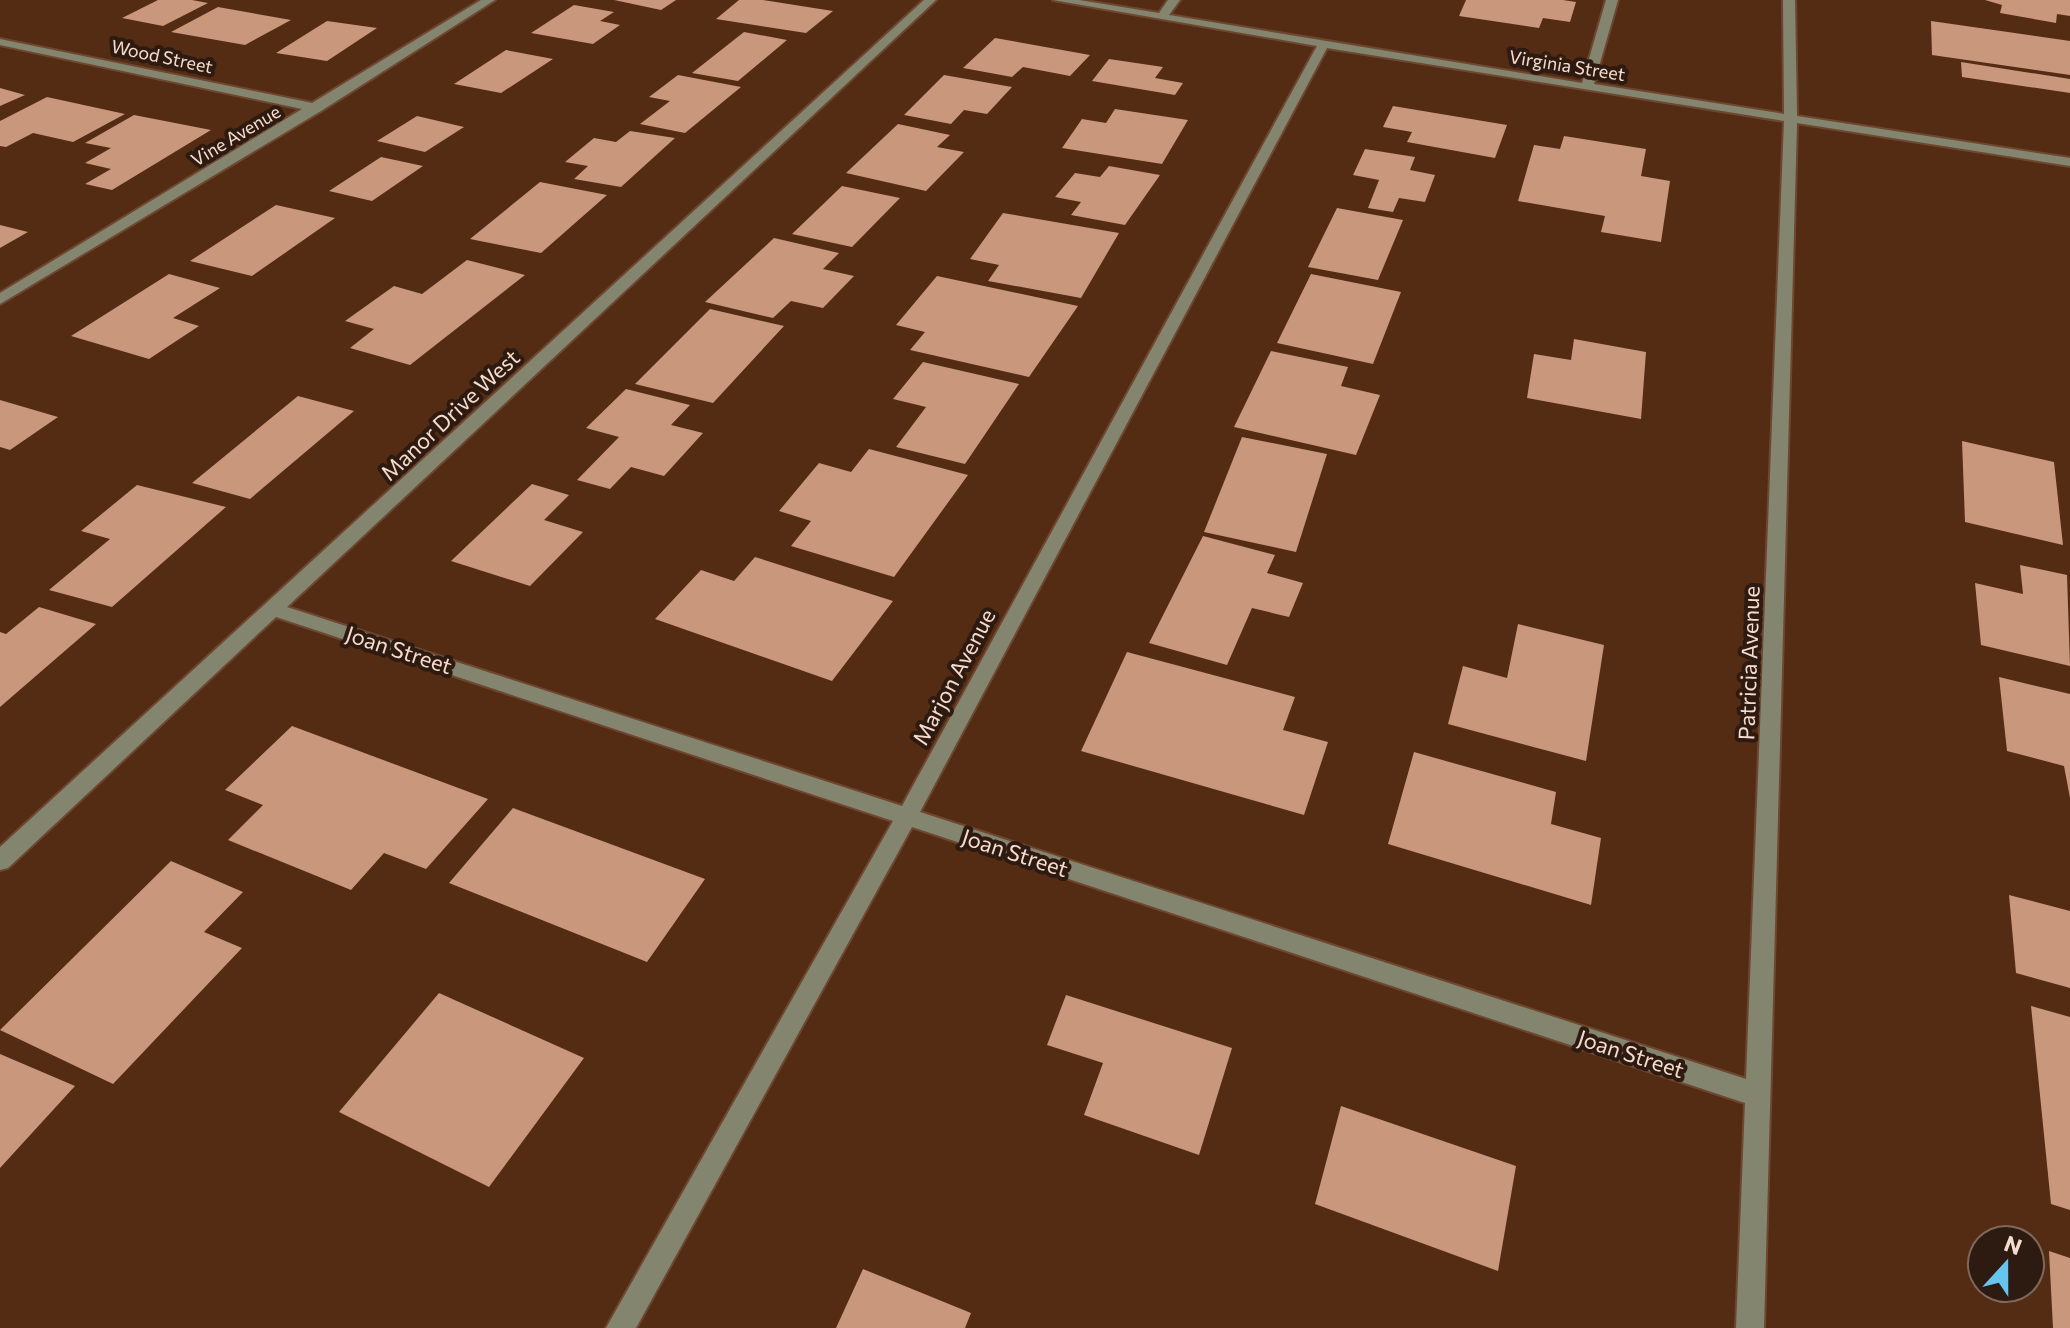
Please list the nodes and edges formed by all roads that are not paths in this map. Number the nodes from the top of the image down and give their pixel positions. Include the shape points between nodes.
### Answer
1 (489, 0) edge
2 (930, 0) edge
3 (1059, 0) edge
4 (1174, 0) edge
5 (1612, 0) edge
6 (1789, 0) edge
7 (1073, 1) edge
8 (1162, 17) junction
9 (0, 42) edge
10 (1323, 45) junction
11 (1587, 87) junction
12 (317, 108) junction
13 (1792, 119) junction
14 (2070, 162) edge
15 (0, 299) edge
16 (273, 609) junction
17 (906, 818) junction
18 (0, 861) edge
19 (1758, 1095) junction
20 (620, 1328) edge
21 (1750, 1328) edge

1 - 12 street, Vine Avenue
2 - 16 street, Manor Drive West
3 - 7 street, Virginia Street
4 - 8 street
5 - 11 street
6 - 13 street, Patricia Avenue
7 - 8 street, Virginia Street
8 - 10 street, Virginia Street
9 - 12 street, Wood Street
10 - 11 street, Virginia Street
10 - 17 street, Marjon Avenue
11 - 13 street, Virginia Street
12 - 15 street, Vine Avenue
13 - 14 street, Virginia Street
13 - 19 street, Patricia Avenue
16 - 17 street, Joan Street
16 - 18 street, Manor Drive West
17 - 19 street, Joan Street
17 - 20 street, Marjon Avenue
19 - 21 street, Patricia Avenue

